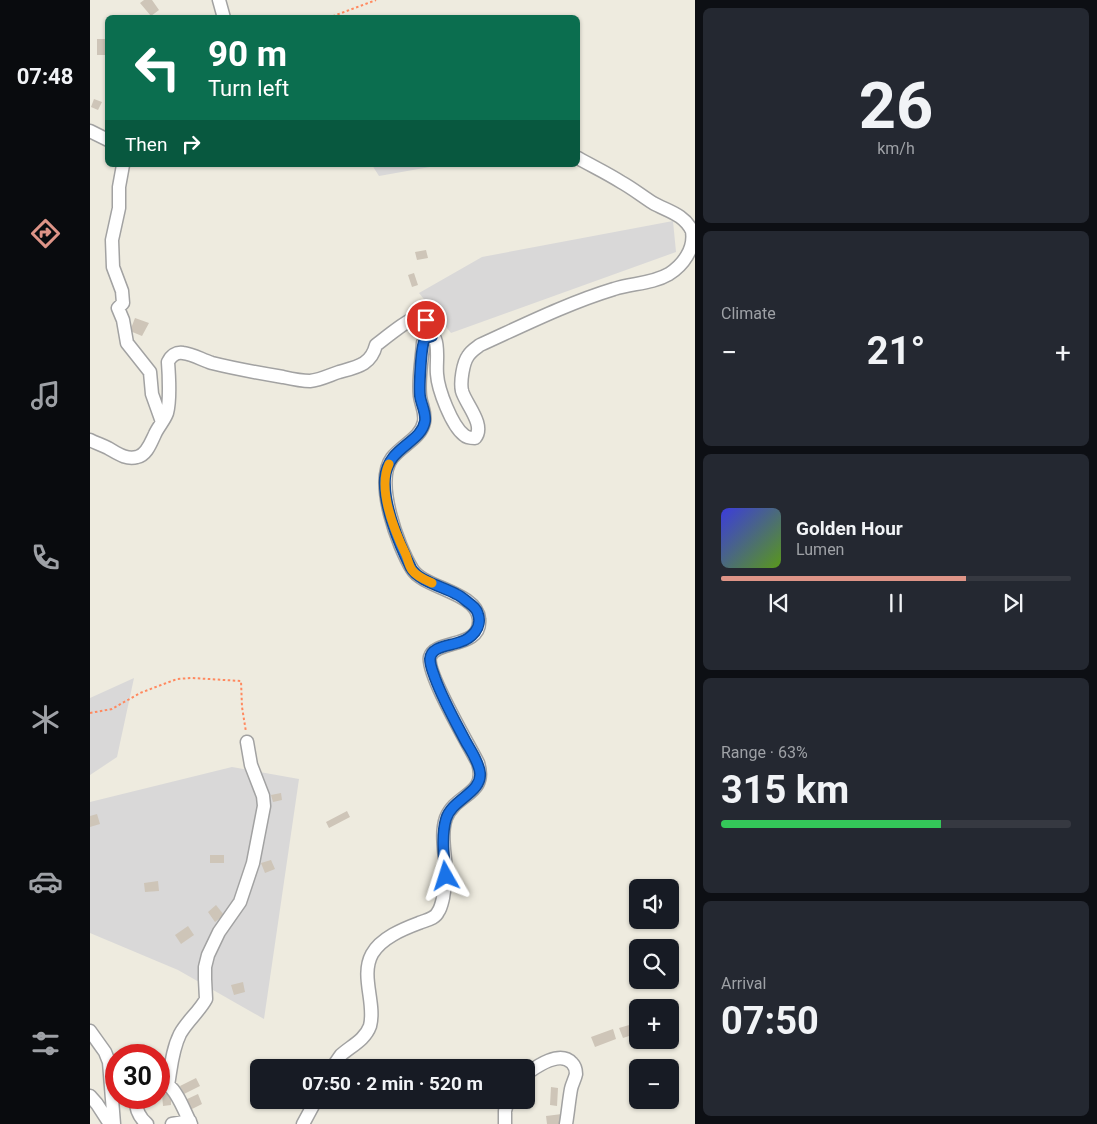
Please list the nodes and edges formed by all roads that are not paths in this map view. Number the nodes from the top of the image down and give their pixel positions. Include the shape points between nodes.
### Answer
1 (219, 0) edge
2 (223, 15) edge
3 (90, 130) edge
4 (105, 138) edge
5 (580, 159) edge
6 (123, 167) edge
7 (432, 336) junction
8 (162, 422) junction
9 (90, 440) edge
10 (247, 742) road end
11 (90, 1031) edge
12 (339, 1059) edge
13 (170, 1064) edge
14 (535, 1069) edge
15 (170, 1087) edge
16 (90, 1096) edge
17 (137, 1109) edge
18 (311, 1109) edge
19 (506, 1109) edge
20 (190, 1123) edge
21 (110, 1124) edge
22 (114, 1124) edge
23 (147, 1124) edge
24 (172, 1124) edge
25 (303, 1124) edge
26 (505, 1124) edge
27 (566, 1124) edge

1 - 2 street
3 - 4 street
5 - 7 street via 687,223 694,239 692,253 669,274 615,288 552,312 474,350 465,364 462,390 479,430 475,438 462,434 442,398 437,377 437,342
6 - 8 street via 112,240 113,267 122,291 123,303 118,308 127,342 150,372 152,394
7 - 8 street via 426,320 418,317 408,320 376,345 370,360 350,370 310,380 251,372 191,355 176,354 168,362 167,413
7 - 12 street via 423,343 420,397 425,420 423,427 391,459 385,489 395,530 412,571 457,594 478,612 478,628 471,637 433,651 430,664 478,764 480,778 478,785 457,803 446,820 443,847 446,876 438,913 396,934 373,953 368,978 369,1027 364,1037
8 - 9 street via 152,443 139,457 118,455
10 - 13 street via 264,806 257,846 240,902 208,955 206,999 180,1034
11 - 22 street via 109,1062
14 - 27 street via 562,1058 574,1066 575,1080
15 - 20 street
16 - 21 street
17 - 23 street
18 - 25 street
19 - 26 street
20 - 24 street

